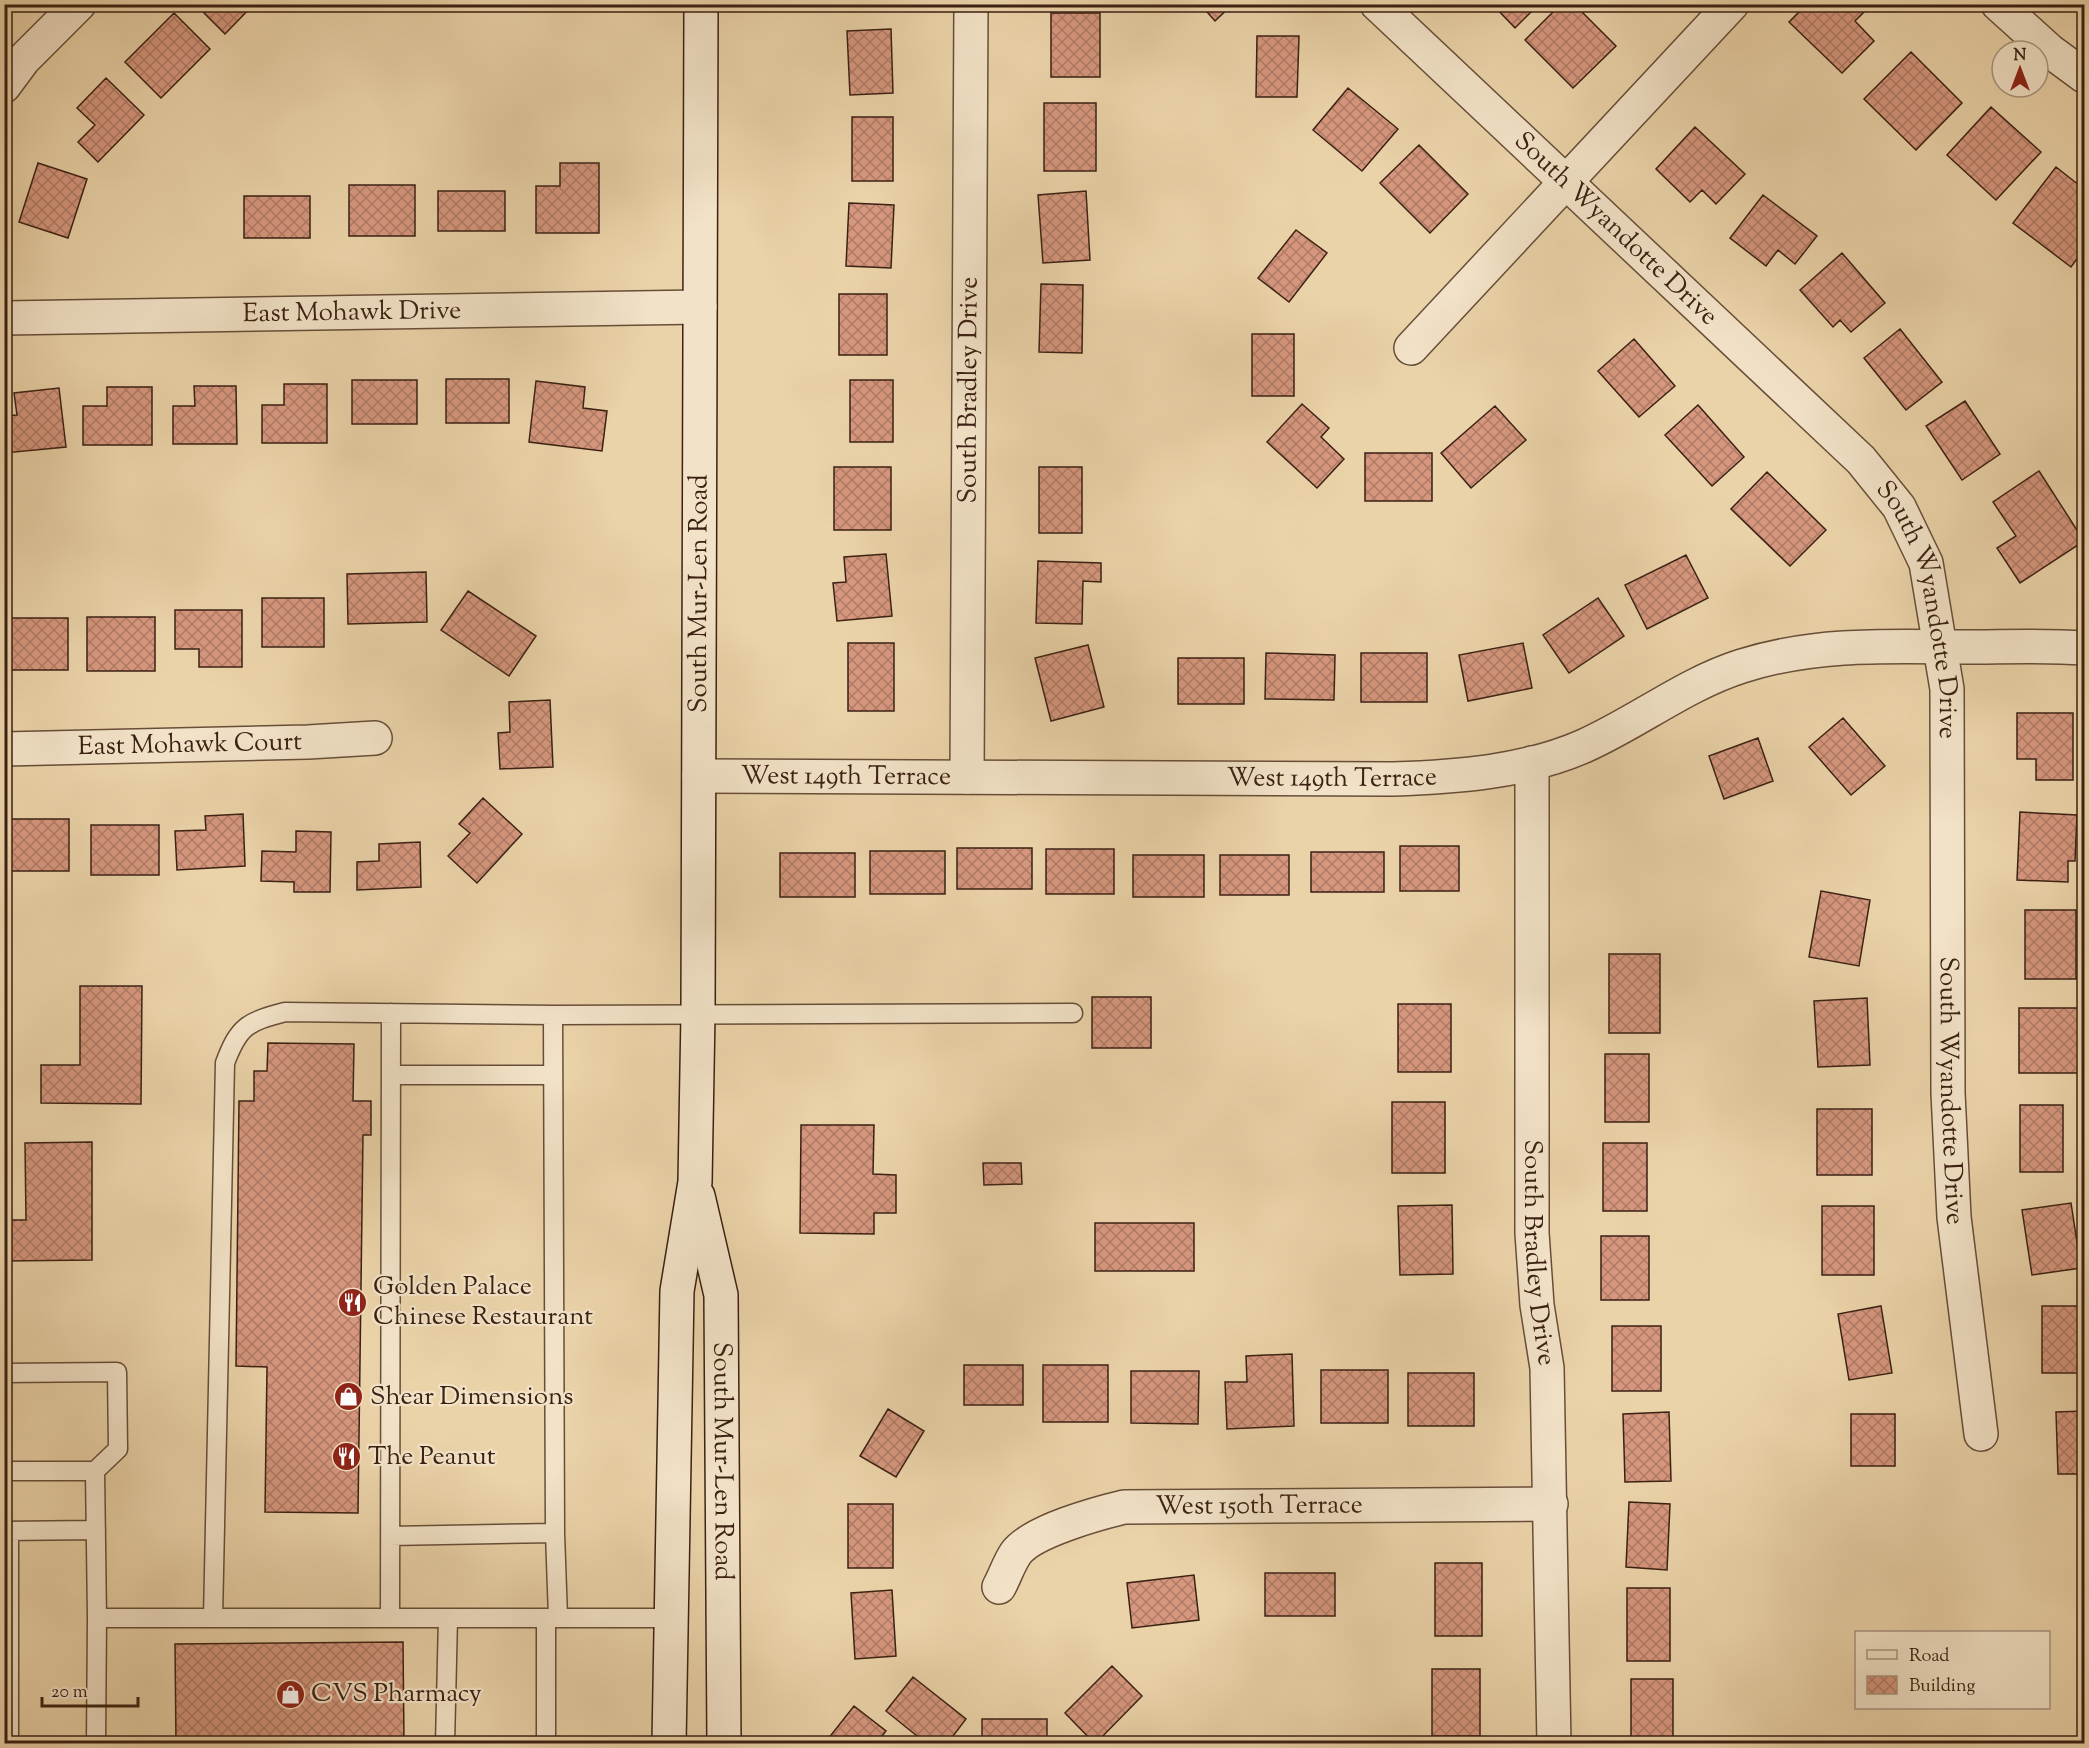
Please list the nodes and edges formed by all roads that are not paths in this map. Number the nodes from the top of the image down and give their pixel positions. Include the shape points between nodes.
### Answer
1 (79, 4) edge
2 (701, 4) edge
3 (971, 4) edge
4 (1377, 4) edge
5 (1732, 4) edge
6 (1998, 4) edge
7 (2085, 76) edge
8 (4, 86) edge
9 (1566, 181) junction
10 (700, 306) junction
11 (4, 318) edge
12 (1410, 348) dead end
13 (1940, 646) junction
14 (2085, 648) edge
15 (375, 738) dead end
16 (4, 749) edge
17 (1532, 763) junction
18 (699, 776) junction
19 (967, 777) junction
20 (391, 1013) junction
21 (1073, 1013) dead end
22 (698, 1014) junction
23 (553, 1016) junction
24 (391, 1075) junction
25 (553, 1075) junction
26 (695, 1182) junction
27 (4, 1373) edge
28 (1981, 1434) dead end
29 (4, 1472) edge
30 (95, 1472) junction
31 (1551, 1504) junction
32 (96, 1530) junction
33 (7, 1531) edge
34 (555, 1533) junction
35 (390, 1536) junction
36 (999, 1587) dead end
37 (97, 1618) junction
38 (213, 1618) junction
39 (390, 1618) junction
40 (448, 1618) junction
41 (552, 1618) junction
42 (672, 1618) junction
43 (9, 1743) edge
44 (96, 1743) edge
45 (445, 1743) edge
46 (546, 1743) edge
47 (669, 1743) edge
48 (724, 1743) edge
49 (1554, 1743) edge

1 - 8 street via 24,59
2 - 10 street, South Mur-Len Road
3 - 19 street, South Bradley Drive
4 - 9 street, South Wyandotte Drive
5 - 9 street
6 - 7 street via 2050,51
9 - 12 street
9 - 13 street, South Wyandotte Drive via 1861,460 1893,499 1926,563
10 - 11 street, East Mohawk Drive
10 - 18 street, South Mur-Len Road
13 - 14 street, West 149th Terrace
13 - 17 street, West 149th Terrace via 1854,646 1799,652 1741,667 1696,686 1583,746
13 - 28 street, South Wyandotte Drive via 1947,689 1948,1082 1954,1218
15 - 16 street, East Mohawk Court
17 - 19 street, West 149th Terrace via 1454,777 1393,779
17 - 31 street, South Bradley Drive via 1532,1233 1547,1368
18 - 19 street, West 149th Terrace
18 - 22 street, South Mur-Len Road
20 - 23 lane
20 - 24 lane
20 - 38 lane via 285,1012 257,1020 235,1036 225,1063
21 - 22 lane
22 - 23 lane
22 - 26 street, South Mur-Len Road
23 - 25 lane
24 - 25 lane
24 - 35 lane
25 - 34 lane
26 - 42 street, South Mur-Len Road via 677,1291
26 - 48 street, South Mur-Len Road via 722,1295
27 - 30 lane via 117,1372 118,1449
29 - 30 lane
30 - 32 lane
31 - 36 street, West 150th Terrace via 1124,1507 1055,1528 1017,1551
31 - 49 street, South Bradley Drive
32 - 33 lane
32 - 37 lane
33 - 43 lane
34 - 35 lane
34 - 41 lane
35 - 39 lane
37 - 38 lane
37 - 44 lane
38 - 39 lane
39 - 40 lane
40 - 41 lane
40 - 45 lane
41 - 42 lane
41 - 46 lane
42 - 47 street, South Mur-Len Road

